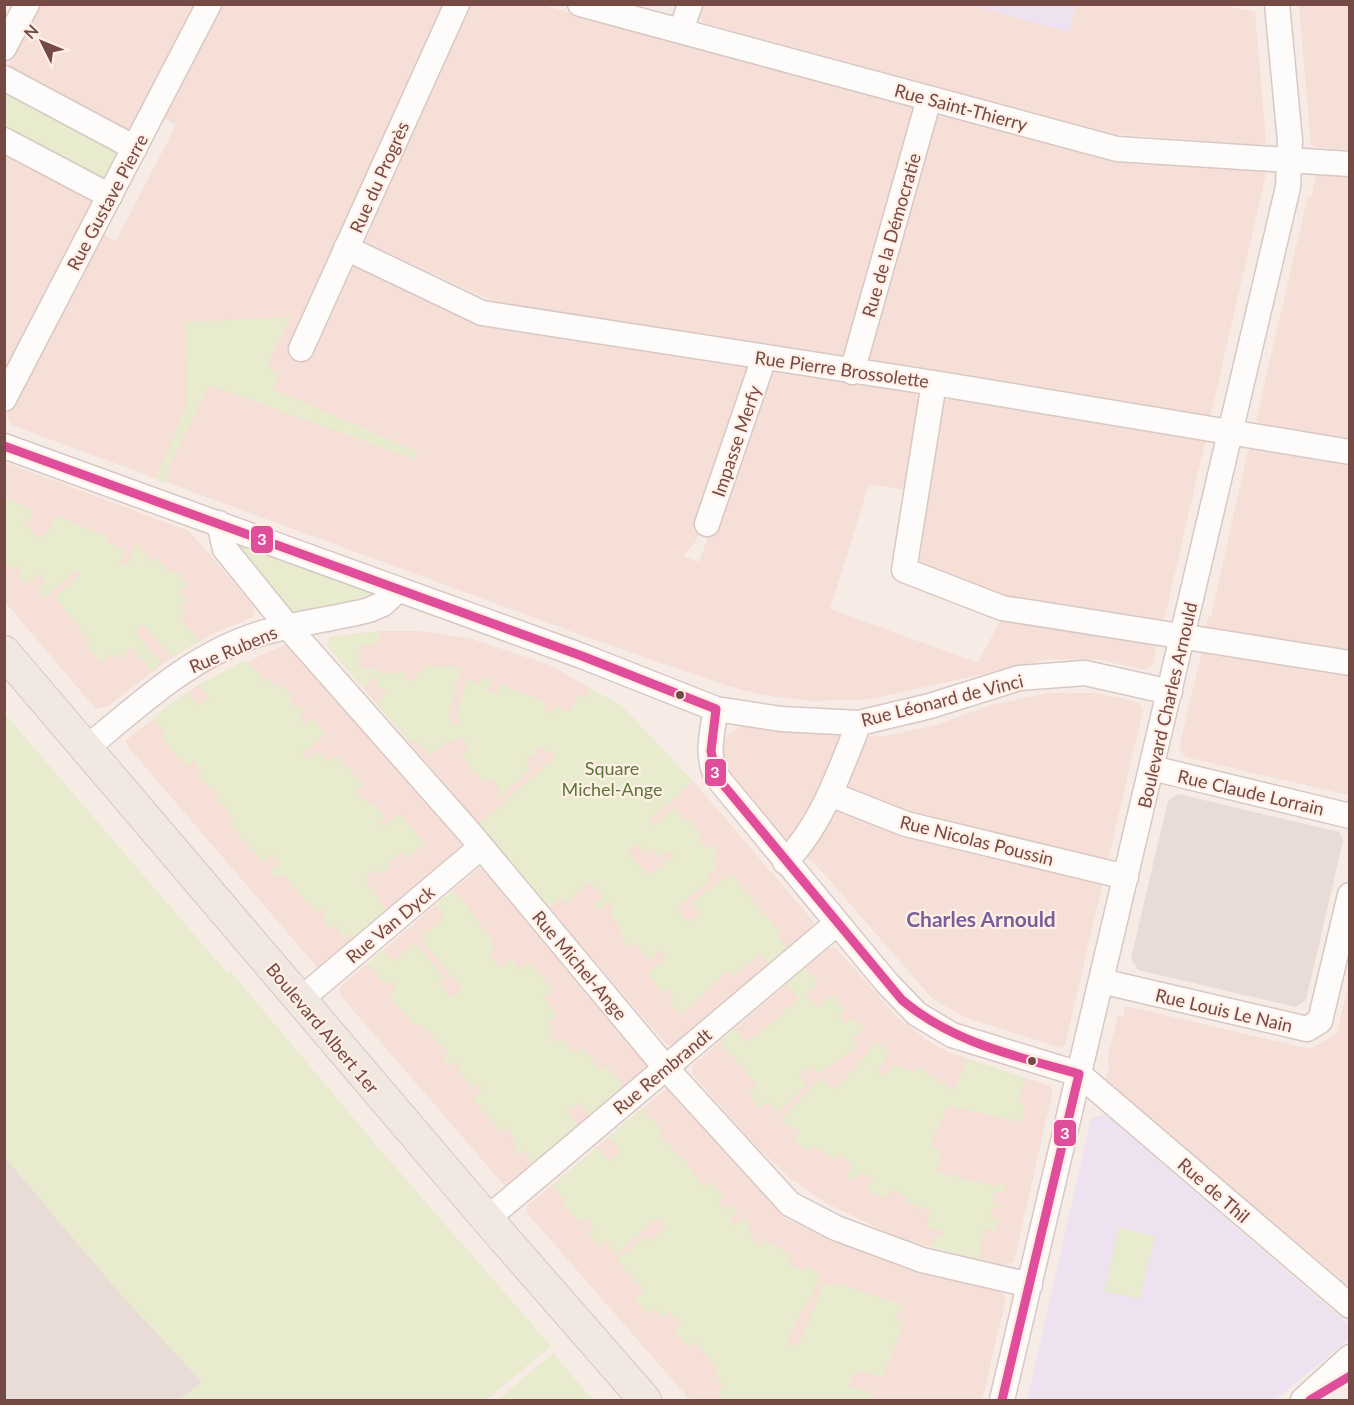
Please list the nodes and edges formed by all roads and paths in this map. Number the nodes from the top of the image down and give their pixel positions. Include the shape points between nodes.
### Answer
1 (27, 4) edge
2 (209, 4) edge
3 (457, 4) edge
4 (579, 4) edge
5 (690, 4) edge
6 (1276, 5) edge
7 (681, 31) junction
8 (4, 48) edge
9 (4, 78) edge
10 (929, 99) junction
11 (4, 140) edge
12 (135, 148) junction
13 (1289, 159) junction
14 (1350, 164) edge
15 (110, 195) junction
16 (346, 248) junction
17 (301, 349) dead end
18 (764, 358) junction
19 (852, 372) junction
20 (934, 383) junction
21 (4, 399) edge
22 (1231, 433) junction
23 (4, 446) edge
24 (1350, 452) edge
25 (219, 524) junction
26 (707, 524) dead end
27 (398, 590) junction
28 (288, 627) junction
29 (1175, 635) junction
30 (4, 652) edge
31 (1350, 663) edge
32 (1170, 692) junction
33 (716, 710) junction
34 (859, 723) junction
35 (88, 747) junction
36 (1158, 770) junction
37 (830, 794) junction
38 (1350, 816) edge
39 (481, 848) junction
40 (785, 862) junction
41 (1126, 877) junction
42 (1350, 896) edge
43 (837, 923) junction
44 (1346, 927) edge
45 (1109, 983) junction
46 (300, 1000) junction
47 (665, 1067) junction
48 (1079, 1074) junction
49 (487, 1219) junction
50 (1030, 1285) junction
51 (1350, 1306) edge
52 (1350, 1357) edge
53 (1350, 1376) edge
54 (645, 1401) edge
55 (1002, 1401) edge
56 (1303, 1401) edge
57 (1310, 1401) edge

1 - 8 street
2 - 12 street, Rue Gustave Pierre
3 - 16 street, Rue du Progrès
4 - 7 street, Rue Saint-Thierry
5 - 7 street
6 - 13 street, Boulevard Charles Arnould
7 - 10 street, Rue Saint-Thierry
9 - 12 street
10 - 13 street, Rue Saint-Thierry via 1117,149
10 - 19 street, Rue de la Démocratie
11 - 15 street
12 - 15 street, Rue Gustave Pierre
13 - 14 street, Rue Saint-Thierry
13 - 22 street, Boulevard Charles Arnould via 1288,187
15 - 21 street, Rue Gustave Pierre
16 - 17 street, Rue du Progrès
16 - 18 street, Rue Pierre Brossolette via 482,313
18 - 19 street, Rue Pierre Brossolette
18 - 26 street, Impasse Merfy
19 - 20 street, Rue Pierre Brossolette
20 - 22 street, Rue Pierre Brossolette
20 - 29 street via 904,570 1002,608
22 - 24 street, Rue Pierre Brossolette
22 - 29 street, Boulevard Charles Arnould
23 - 25 street, Rue Léonard de Vinci
25 - 27 street, Rue Léonard de Vinci
25 - 28 street, Rue Michel-Ange via 225,549
27 - 28 street, Rue Rubens via 383,604 369,610
27 - 33 street, Rue Léonard de Vinci via 582,656
28 - 35 street, Rue Rubens via 235,644 176,674
28 - 39 street, Rue Michel-Ange
29 - 31 street
29 - 32 street, Boulevard Charles Arnould
30 - 35 main road, Boulevard Albert 1er
32 - 34 street, Rue Léonard de Vinci via 1085,673 1020,678
32 - 36 street, Boulevard Charles Arnould
33 - 34 street, Rue Léonard de Vinci via 781,719
33 - 40 street via 709,747 716,776
34 - 37 street
35 - 46 main road, Boulevard Albert 1er
36 - 38 street, Rue Claude Lorrain
36 - 41 street, Boulevard Charles Arnould
37 - 40 street
37 - 41 street, Rue Nicolas Poussin via 906,824
39 - 46 street, Rue Van Dyck
39 - 47 street, Rue Michel-Ange
40 - 43 street
41 - 45 street, Boulevard Charles Arnould
42 - 44 street
43 - 47 street, Rue Rembrandt
43 - 48 street via 902,1000 933,1025 952,1035
44 - 45 street, Rue Louis Le Nain via 1320,1021 1307,1029
45 - 48 street, Boulevard Charles Arnould
46 - 49 main road, Boulevard Albert 1er
47 - 49 street, Rue Rembrandt
47 - 50 street, Rue Michel-Ange via 790,1204 836,1228 922,1260
48 - 50 street, Boulevard Charles Arnould
48 - 51 street, Rue de Thil
49 - 54 main road, Boulevard Albert 1er
50 - 55 street, Boulevard Charles Arnould
52 - 56 street
53 - 57 street

